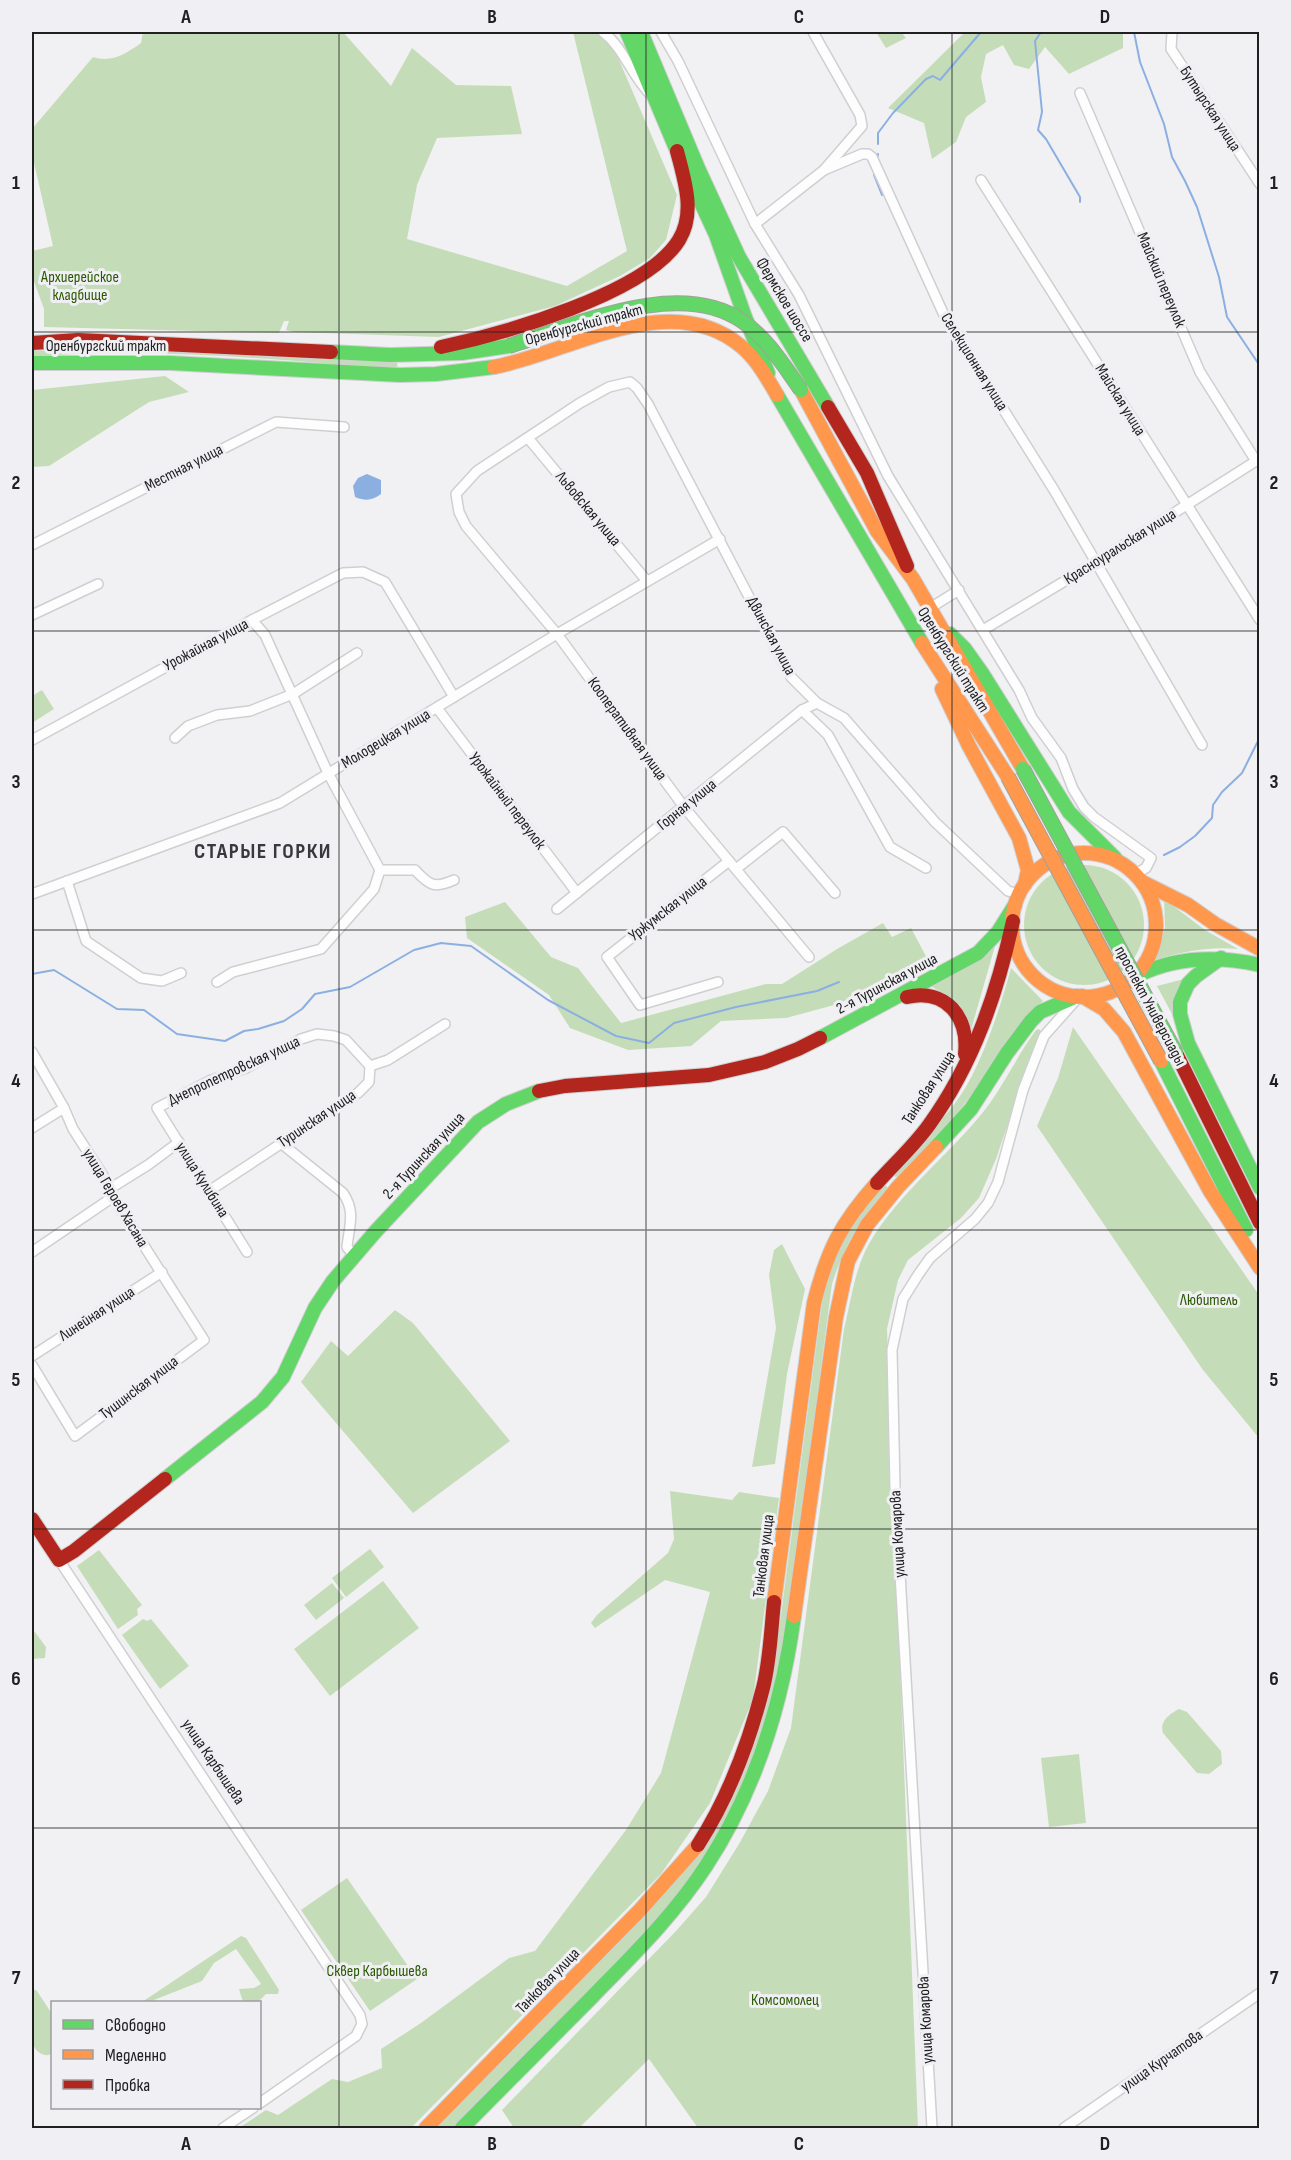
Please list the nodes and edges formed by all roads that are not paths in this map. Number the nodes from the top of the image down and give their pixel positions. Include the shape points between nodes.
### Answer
1 (603, 32) edge
2 (627, 32) edge
3 (640, 32) edge
4 (661, 32) edge
5 (813, 32) edge
6 (1172, 32) edge
7 (1080, 93) dead end
8 (656, 99) junction
9 (677, 151) junction
10 (824, 170) junction
11 (981, 180) dead end
12 (1260, 184) edge
13 (755, 224) junction
14 (749, 328) junction
15 (32, 343) edge
16 (390, 354) junction
17 (32, 363) edge
18 (777, 394) junction
19 (344, 428) dead end
20 (528, 438) junction
21 (1256, 461) joint
22 (1187, 506) junction
23 (720, 539) junction
24 (32, 545) edge
25 (1095, 563) junction
26 (913, 579) junction
27 (647, 581) junction
28 (98, 584) dead end
29 (959, 590) junction
30 (930, 608) junction
31 (32, 615) edge
32 (252, 620) junction
33 (1260, 620) edge
34 (939, 622) junction
35 (913, 629) junction
36 (983, 630) junction
37 (557, 634) junction
38 (357, 653) dead end
39 (293, 694) junction
40 (454, 697) junction
41 (817, 703) junction
42 (437, 708) junction
43 (801, 710) junction
44 (175, 738) dead end
45 (32, 740) edge
46 (1202, 746) dead end
47 (1023, 769) joint
48 (328, 773) junction
49 (1008, 777) joint
50 (684, 807) junction
51 (1119, 862) junction
52 (733, 865) junction
53 (926, 868) dead end
54 (380, 870) junction
55 (1139, 878) junction
56 (454, 880) dead end
57 (67, 881) junction
58 (577, 893) junction
59 (835, 893) dead end
60 (32, 894) edge
61 (1020, 895) junction
62 (557, 909) dead end
63 (1012, 921) junction
64 (1260, 949) edge
65 (809, 957) dead end
66 (1221, 958) junction
67 (1260, 965) edge
68 (181, 972) dead end
69 (218, 982) dead end
70 (718, 982) dead end
71 (1122, 986) junction
72 (1079, 996) junction
73 (877, 1009) junction
74 (1029, 1023) junction
75 (445, 1024) dead end
76 (1044, 1036) junction
77 (32, 1052) edge
78 (370, 1066) junction
79 (960, 1077) junction
80 (64, 1108) junction
81 (157, 1108) joint
82 (32, 1128) edge
83 (179, 1142) junction
84 (282, 1144) junction
85 (883, 1175) junction
86 (898, 1187) junction
87 (1260, 1188) edge
88 (209, 1191) junction
89 (112, 1192) junction
90 (1260, 1223) edge
91 (1260, 1251) edge
92 (32, 1252) edge
93 (247, 1252) dead end
94 (354, 1256) junction
95 (1260, 1268) edge
96 (162, 1272) junction
97 (204, 1340) joint
98 (32, 1356) edge
99 (32, 1365) edge
100 (32, 1520) edge
101 (59, 1560) junction
102 (1260, 1993) edge
103 (261, 2102) edge
104 (252, 2109) edge
105 (223, 2128) edge
106 (426, 2128) edge
107 (462, 2128) edge
108 (932, 2128) edge
109 (1064, 2128) edge

1 - 8 street via 614,40 639,83
2 - 8 main road, Фермское шоссе
3 - 26 main road, Фермское шоссе via 739,257 867,473
4 - 13 street
5 - 10 street via 860,115 862,126
6 - 12 street, Бутырская улица via 1171,49
7 - 21 street, Майский переулок via 1200,372
8 - 9 main road, Фермское шоссе
9 - 14 main road, Фермское шоссе via 716,235
9 - 16 main road, Оренбургский тракт via 688,195 683,228 678,242 660,263 548,318 493,336
10 - 13 street
10 - 25 street, Селекционная улица via 862,154 872,157 944,315
11 - 22 street, Майская улица
13 - 29 street via 799,295 888,476
14 - 16 main road, Оренбургский тракт, bridge via 741,320 717,310 679,302 609,316 509,346 462,353
14 - 18 main road, Фермское шоссе
14 - 26 main road, Оренбургский тракт, bridge via 773,351 801,390 877,531
15 - 16 main road, Оренбургский тракт via 78,340
17 - 18 main road, Оренбургский тракт via 150,362 422,376 502,365 619,330 670,322 703,327 740,345
18 - 35 main road, Оренбургский тракт
19 - 24 street, Местная улица via 276,422
20 - 23 street, Двинская улица via 600,392 630,382 648,404
20 - 27 street, Львовская улица
20 - 37 street, Кооперативная улица via 477,471 456,494 466,525
21 - 22 street, Красноуральская улица
22 - 25 street, Красноуральская улица
22 - 33 street, Майская улица
23 - 27 street, Молодецкая улица
23 - 41 street, Двинская улица via 792,677
25 - 36 street, Красноуральская улица
25 - 46 street, Селекционная улица
26 - 30 main road, Оренбургский тракт
27 - 37 street, Молодецкая улица
28 - 31 street
29 - 30 street
29 - 36 street
30 - 34 main road, Оренбургский тракт
32 - 39 street via 265,635
32 - 40 street, Урожайная улица via 343,573 363,572 385,582
32 - 45 street, Урожайная улица
34 - 47 main road, Оренбургский тракт
34 - 51 main road via 976,665 1069,812
35 - 49 main road, Оренбургский тракт
35 - 61 main road via 1019,838 1028,870
36 - 55 street via 1032,718 1061,758 1084,807 1151,858
37 - 40 street, Молодецкая улица
37 - 50 street, Кооперативная улица
38 - 39 street
39 - 44 street via 250,711 217,715 188,726
39 - 48 street
40 - 42 street, Молодецкая улица
41 - 43 street, Горная улица
41 - 61 street, Двинская улица via 844,718 935,822 1008,891
42 - 48 street, Молодецкая улица
42 - 58 street, Урожайный переулок
43 - 50 street, Горная улица
43 - 53 street via 828,735 890,847
47 - 90 main road, проспект Универсиады, bridge via 1176,1053
48 - 54 street
48 - 57 street, Молодецкая улица via 280,803
49 - 91 main road, проспект Универсиады, bridge via 1161,1061 1240,1220
50 - 52 street, Кооперативная улица
50 - 58 street, Горная улица
51 - 55 main road
51 - 61 main road via 1089,853 1057,858 1039,869
52 - 59 street, Уржумская улица via 783,832
52 - 65 street, Кооперативная улица
52 - 70 street, Уржумская улица via 607,957 640,1005
54 - 56 street via 415,870 432,885
54 - 69 street via 374,889 321,949 233,972
55 - 64 main road
55 - 71 main road via 1153,902 1155,936 1148,958
57 - 60 street, Молодецкая улица
57 - 68 street via 86,941 141,978 162,981
58 - 62 street, Горная улица
61 - 63 main road
61 - 73 main road, 2-я Туринская улица via 1004,924 978,953
63 - 72 main road via 1018,953 1030,972 1056,991
63 - 79 main road, Танковая улица via 1006,956
66 - 67 main road
66 - 71 main road via 1157,968
66 - 87 main road via 1197,973 1184,989 1178,999 1179,1019
71 - 72 main road via 1100,995
72 - 74 main road via 1040,1012
72 - 76 street, улица Комарова
72 - 95 main road via 1104,1009 1124,1032 1210,1191
73 - 79 main road via 920,993 946,1002 961,1019 967,1035
73 - 94 main road, 2-я Туринская улица via 798,1049 739,1070 565,1086 534,1092 506,1104 478,1122
74 - 76 street via 1044,1026
74 - 86 main road via 970,1109
75 - 78 street via 388,1060
76 - 108 street, улица Комарова via 1023,1090 993,1193 975,1219 930,1258 918,1275 903,1299 892,1350 896,1505
77 - 80 street, улица Героев Хасана
78 - 81 street, Днепропетровская улица via 346,1040 316,1034
78 - 84 street, Туринская улица via 369,1082 358,1093
79 - 85 main road, Танковая улица via 927,1126
80 - 82 street
80 - 89 street, улица Героев Хасана
81 - 83 street, улица Кулибина
83 - 88 street, улица Кулибина
83 - 89 street
84 - 88 street, Туринская улица
84 - 94 street via 350,1203 347,1247
85 - 86 main road
85 - 106 main road, Танковая улица via 848,1216 824,1262 814,1303 763,1687 726,1794 694,1851
86 - 107 main road via 867,1225 848,1262 836,1317 789,1654 768,1740 742,1803 710,1863 658,1930
88 - 93 street, улица Кулибина
89 - 92 street
89 - 96 street, улица Героев Хасана
94 - 101 main road, 2-я Туринская улица via 323,1294 293,1359 272,1392
96 - 97 street, улица Героев Хасана
96 - 98 street, Линейная улица
97 - 99 street, Тушинская улица via 75,1436
100 - 101 main road, улица Карбышева
101 - 103 street, улица Карбышева via 357,2008 362,2024 356,2036
102 - 109 street, улица Курчатова
104 - 105 street

